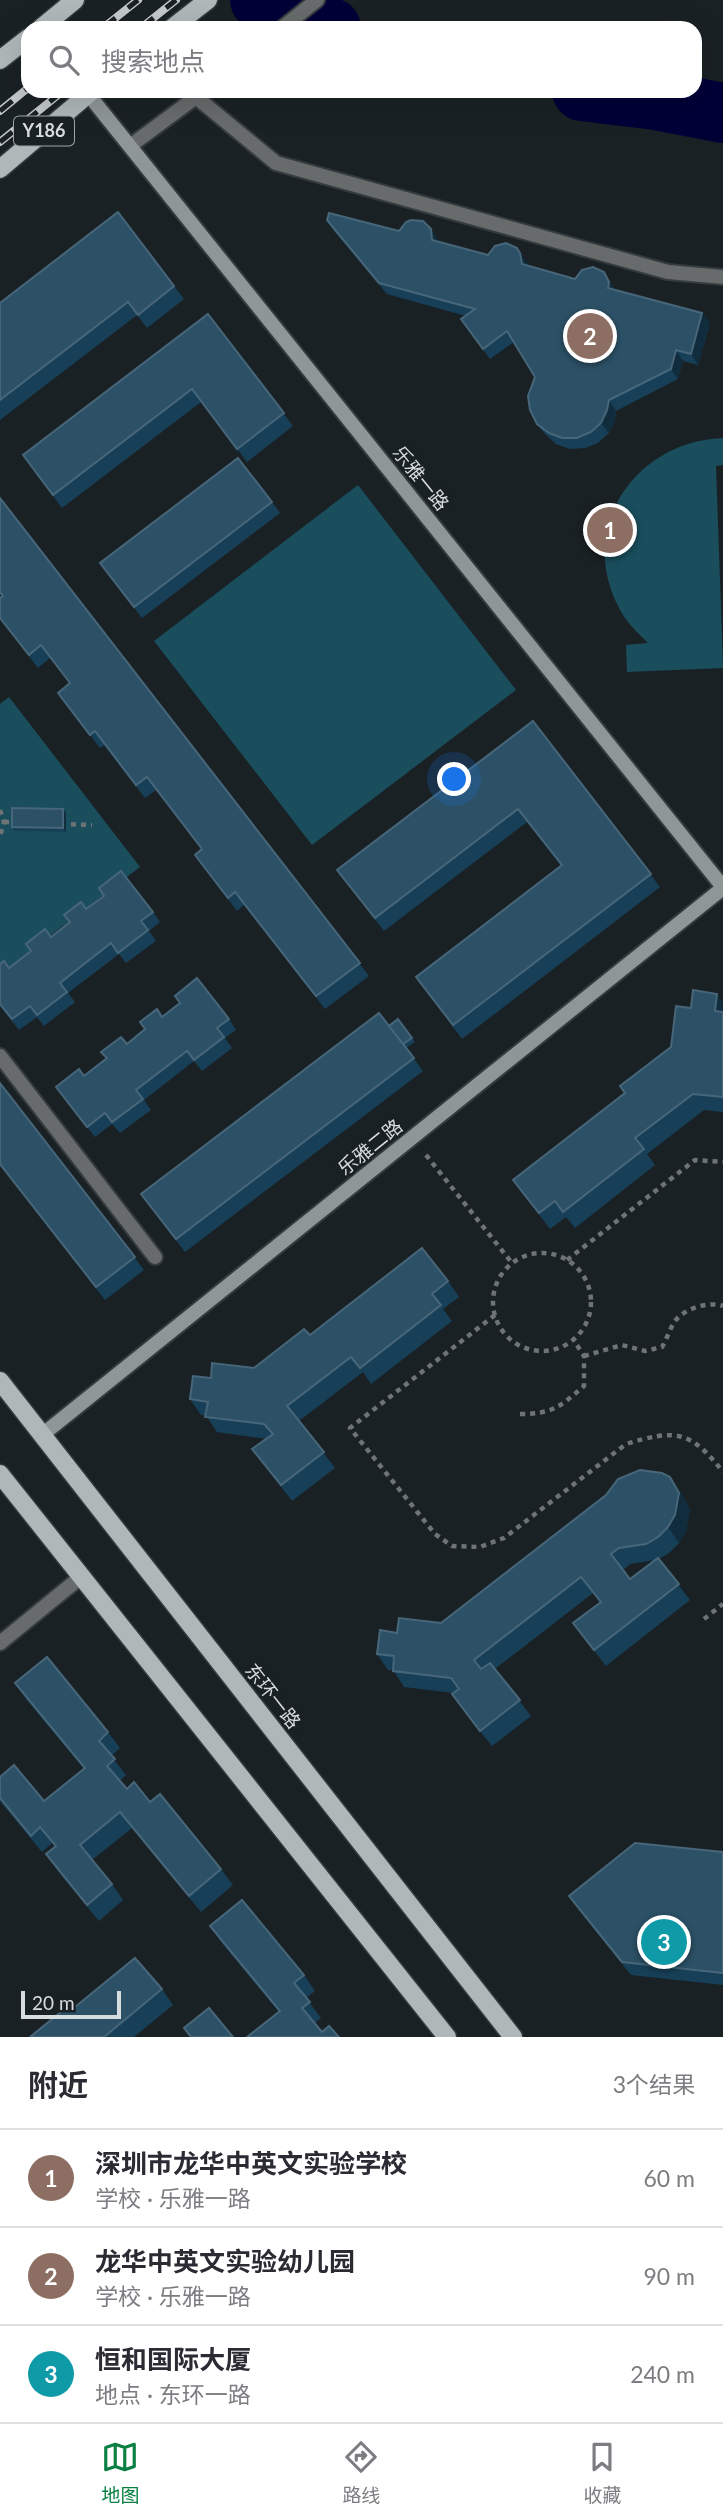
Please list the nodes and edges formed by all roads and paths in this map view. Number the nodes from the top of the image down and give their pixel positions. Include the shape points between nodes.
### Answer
1 (75, 0) edge
2 (208, 0) edge
3 (317, 0) edge
4 (50, 21) edge
5 (181, 21) edge
6 (291, 21) edge
7 (21, 44) edge
8 (0, 60) edge
9 (83, 98) edge
10 (94, 98) edge
11 (195, 98) edge
12 (204, 98) edge
13 (130, 146) junction
14 (0, 169) edge
15 (723, 277) edge
16 (0, 810) edge
17 (4, 822) junction
18 (29, 822) edge
19 (55, 823) edge
20 (92, 825) dead end
21 (0, 836) edge
22 (723, 888) edge
23 (0, 1056) edge
24 (413, 1138) junction
25 (723, 1162) edge
26 (155, 1257) dead end
27 (567, 1260) junction
28 (512, 1263) junction
29 (723, 1306) edge
30 (495, 1315) junction
31 (573, 1339) junction
32 (584, 1356) junction
33 (0, 1381) edge
34 (520, 1414) dead end
35 (42, 1435) junction
36 (723, 1472) edge
37 (0, 1474) edge
38 (82, 1576) junction
39 (723, 1604) edge
40 (704, 1619) dead end
41 (0, 1643) edge
42 (447, 2037) edge
43 (513, 2037) edge

1 - 4 main road
2 - 5 main road
3 - 6 street
7 - 8 main road
9 - 14 main road, Y186
10 - 13 street, 乐雅一路
11 - 13 street
12 - 15 street via 276,163 668,272
13 - 22 street, 乐雅一路
16 - 17 path
17 - 18 path
17 - 21 path
19 - 20 path
22 - 24 street, 乐雅二路
23 - 26 street
24 - 28 path
24 - 35 street, 乐雅二路
25 - 27 path via 695,1160
27 - 28 path via 540,1252
27 - 31 path via 584,1275 592,1300 586,1325
28 - 30 path via 498,1277 492,1302
29 - 32 path via 691,1309 676,1320 662,1347 645,1351 621,1345
30 - 31 path via 498,1327 517,1346 544,1352
30 - 36 path via 350,1428 435,1534 452,1546 480,1547 504,1538 626,1444 648,1437 671,1434 691,1439
31 - 32 path
32 - 34 path via 584,1386 543,1414
33 - 35 main road, 东环一路
35 - 43 main road, 东环一路
37 - 38 main road
38 - 41 street
38 - 42 main road
39 - 40 path

